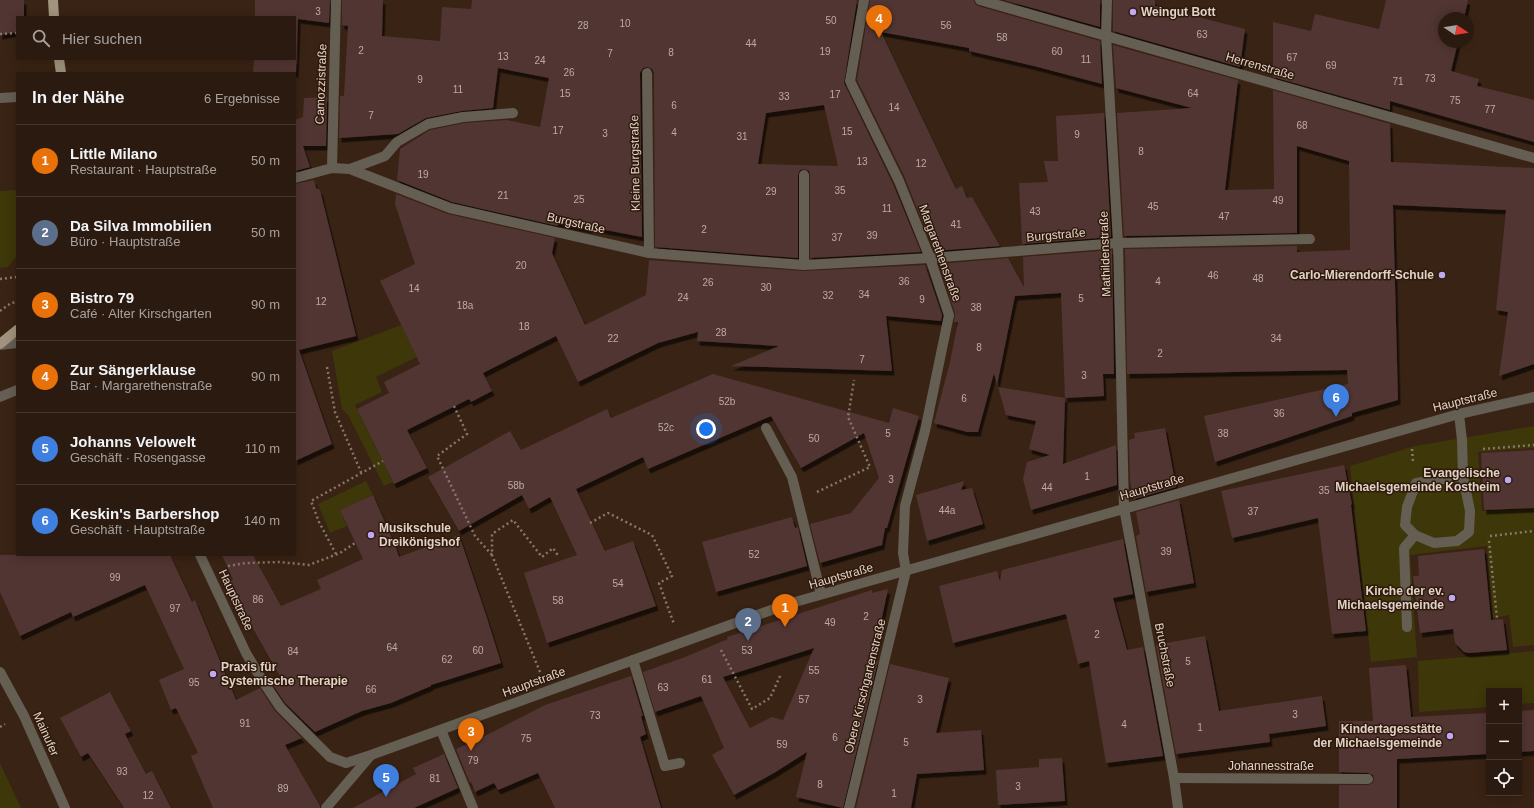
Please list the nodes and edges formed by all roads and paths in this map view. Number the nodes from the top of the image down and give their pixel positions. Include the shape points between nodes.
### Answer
1 (53, 0) edge
2 (336, 0) edge
3 (864, 0) edge
4 (980, 0) edge
5 (1106, 0) edge
6 (54, 16) edge
7 (16, 33) edge
8 (0, 34) edge
9 (1106, 35) junction
10 (60, 60) edge
11 (61, 72) edge
12 (647, 73) dead end
13 (16, 97) edge
14 (0, 98) edge
15 (513, 113) dead end
16 (1534, 158) edge
17 (332, 168) junction
18 (350, 169) junction
19 (804, 175) dead end
20 (296, 178) edge
21 (1310, 239) dead end
22 (1118, 243) junction
23 (649, 253) junction
24 (930, 258) junction
25 (804, 264) junction
26 (16, 277) edge
27 (0, 280) edge
28 (16, 302) edge
29 (0, 311) edge
30 (16, 331) edge
31 (16, 343) edge
32 (0, 345) edge
33 (327, 367) dead end
34 (854, 380) dead end
35 (16, 390) edge
36 (0, 397) edge
37 (1534, 397) edge
38 (454, 406) dead end
39 (1459, 414) junction
40 (766, 428) dead end
41 (1409, 428) junction
42 (1534, 445) edge
43 (1463, 450) junction
44 (383, 461) dead end
45 (361, 472) junction
46 (1463, 476) junction
47 (1416, 483) junction
48 (813, 494) dead end
49 (1124, 508) junction
50 (590, 523) dead end
51 (1534, 531) edge
52 (1415, 536) junction
53 (355, 543) dead end
54 (336, 554) junction
55 (492, 555) junction
56 (200, 556) edge
57 (559, 557) dead end
58 (906, 571) junction
59 (209, 573) junction
60 (822, 594) junction
61 (1497, 618) dead end
62 (1407, 627) dead end
63 (711, 632) junction
64 (680, 643) junction
65 (633, 660) junction
66 (0, 672) edge
67 (781, 674) dead end
68 (548, 691) junction
69 (441, 730) junction
70 (371, 756) junction
71 (680, 763) dead end
72 (1174, 778) junction
73 (1368, 779) dead end
74 (65, 808) edge
75 (326, 808) edge
76 (473, 808) edge
77 (849, 808) edge
78 (1178, 808) edge

1 - 6 main road
2 - 17 street, Camozzistraße
3 - 24 street, Margarethenstraße via 850,81 899,181
4 - 9 street, Herrenstraße
5 - 9 street, Mathildenstraße
7 - 8 path
9 - 16 street, Herrenstraße
9 - 22 street, Mathildenstraße
10 - 11 main road
12 - 23 street, Kleine Burgstraße
13 - 14 street
15 - 18 street, Burgstraße via 463,117 428,124 397,142 385,156
17 - 18 street, Burgstraße
17 - 20 street, Burgstraße
18 - 23 street, Burgstraße via 450,208
19 - 25 street
21 - 22 street, Burgstraße
22 - 24 street, Burgstraße
22 - 49 street, Mathildenstraße
23 - 25 street, Burgstraße
24 - 25 street, Burgstraße
24 - 58 street, Margarethenstraße via 949,315 925,431 905,506 903,553
26 - 27 path
28 - 29 path
30 - 32 main road
31 - 32 street
33 - 45 path via 335,412
34 - 48 path via 848,417 870,467
35 - 36 street
37 - 39 street, Hauptstraße
38 - 55 path via 467,434 437,456 476,536
39 - 41 street, Hauptstraße
39 - 43 street
40 - 60 street via 792,478
41 - 47 path
41 - 49 street, Hauptstraße
42 - 43 path
43 - 46 street
44 - 45 path
45 - 54 path via 311,501
46 - 47 street
46 - 52 street via 1470,511 1469,532 1457,541 1434,543
47 - 52 street via 1407,507 1405,525
49 - 58 street, Hauptstraße
49 - 72 street, Bruchstraße
50 - 64 path via 608,513 652,535 672,576 659,583
51 - 61 path via 1488,537
52 - 62 street via 1404,548
53 - 54 path
54 - 59 path via 309,565 278,562 246,563
55 - 57 path via 492,534 512,520 542,557 553,548
55 - 68 path
56 - 59 street, Hauptstraße
58 - 60 street, Hauptstraße
58 - 77 street, Obere Kirschgartenstraße
59 - 70 street, Hauptstraße via 246,653 280,707 330,757 346,763
60 - 63 street, Hauptstraße
63 - 64 street, Hauptstraße
63 - 67 path via 752,709 770,698
64 - 65 street, Hauptstraße
65 - 68 street, Hauptstraße
65 - 71 street via 665,766
66 - 74 street, Mainufer via 24,716
68 - 69 street, Hauptstraße
69 - 70 street, Hauptstraße
69 - 76 street
70 - 75 street
72 - 73 street, Johannesstraße
72 - 78 street, Bruchstraße

